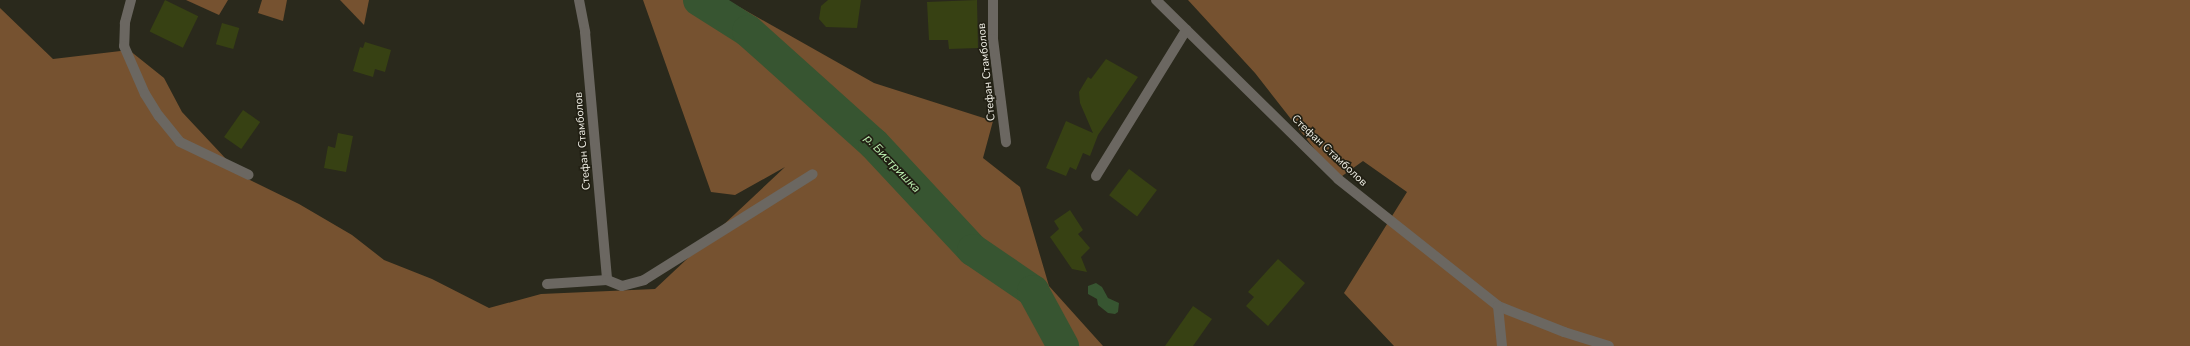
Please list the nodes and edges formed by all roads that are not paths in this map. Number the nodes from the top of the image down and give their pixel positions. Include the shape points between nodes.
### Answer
1 (131, 0) edge
2 (579, 0) edge
3 (993, 0) edge
4 (1156, 0) edge
5 (1186, 30) junction
6 (1006, 142) dead end
7 (813, 174) dead end
8 (249, 175) dead end
9 (1096, 176) dead end
10 (607, 280) junction
11 (547, 284) dead end
12 (1498, 306) junction
13 (1502, 346) edge
14 (1609, 346) edge

1 - 8 street via 125,23 124,46 145,94 159,116 180,142
2 - 10 street, Стефан Стамболов via 585,32
3 - 6 street, Стефан Стамболов via 993,39
4 - 5 street, Стефан Стамболов
5 - 9 street
5 - 12 street, Стефан Стамболов via 1338,178
7 - 10 street via 644,280 622,286
10 - 11 street
12 - 13 street
12 - 14 street, Стефан Стамболов via 1564,332

